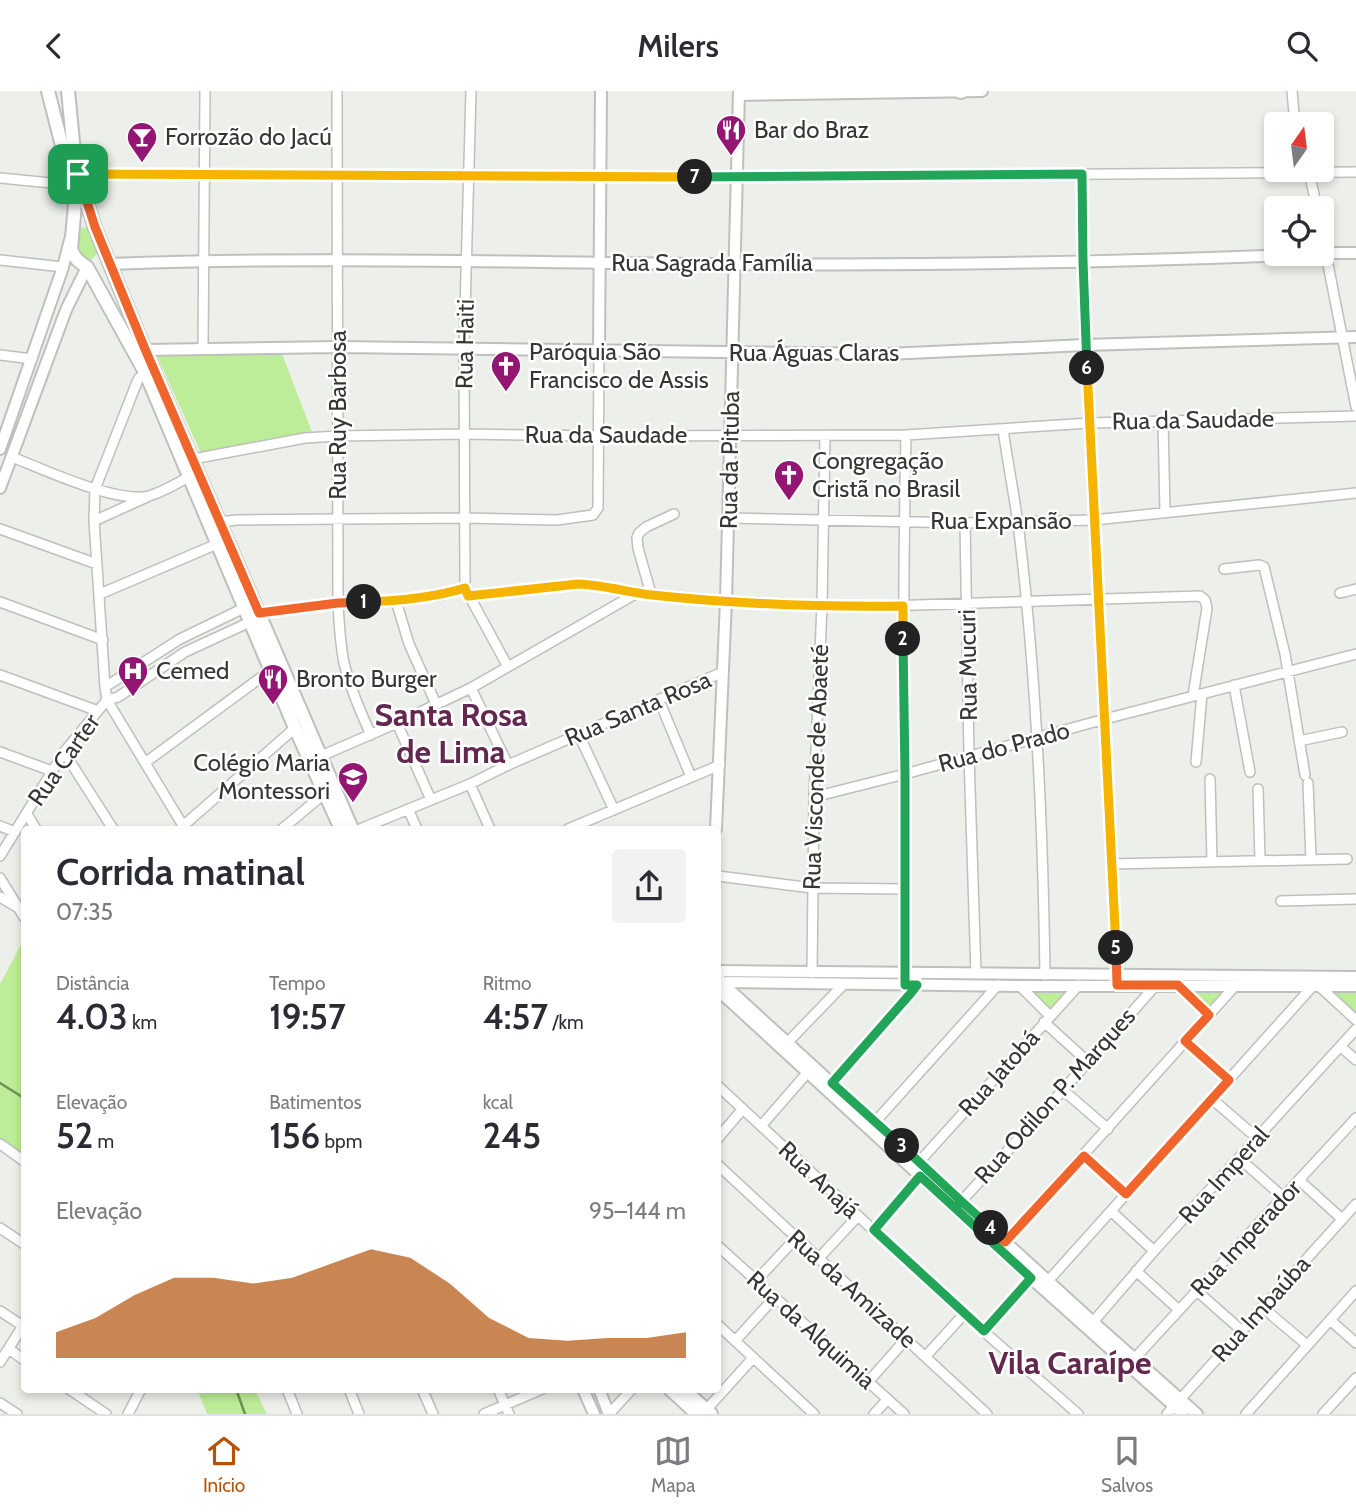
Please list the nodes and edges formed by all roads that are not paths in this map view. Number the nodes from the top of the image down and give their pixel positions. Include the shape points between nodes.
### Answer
1 (48, 91) edge
2 (68, 91) edge
3 (205, 91) edge
4 (337, 91) edge
5 (471, 91) edge
6 (601, 91) edge
7 (961, 91) edge
8 (982, 91) edge
9 (1292, 91) edge
10 (739, 93) edge
11 (1294, 112) edge
12 (1264, 172) edge
13 (1334, 172) edge
14 (1356, 172) edge
15 (205, 174) junction
16 (338, 174) junction
17 (1082, 174) junction
18 (468, 176) junction
19 (600, 177) junction
20 (736, 177) junction
21 (0, 178) edge
22 (75, 180) junction
23 (95, 227) junction
24 (71, 234) junction
25 (104, 250) junction
26 (1334, 253) edge
27 (1356, 253) edge
28 (1264, 255) edge
29 (0, 260) edge
30 (204, 260) junction
31 (337, 260) junction
32 (1083, 261) junction
33 (466, 262) junction
34 (600, 262) junction
35 (110, 264) junction
36 (734, 264) junction
37 (1327, 266) edge
38 (63, 267) junction
39 (87, 267) junction
40 (1356, 337) edge
41 (1342, 338) junction
42 (1085, 345) junction
43 (338, 347) junction
44 (464, 348) junction
45 (145, 349) junction
46 (203, 349) junction
47 (599, 349) junction
48 (733, 353) junction
49 (0, 355) edge
50 (32, 359) junction
51 (146, 374) junction
52 (1356, 407) edge
53 (1356, 416) edge
54 (1163, 421) junction
55 (1090, 423) junction
56 (1003, 429) junction
57 (464, 434) junction
58 (2, 435) edge
59 (729, 435) junction
60 (906, 435) junction
61 (338, 436) junction
62 (599, 436) junction
63 (825, 436) junction
64 (0, 449) edge
65 (12, 457) junction
66 (193, 459) junction
67 (189, 477) junction
68 (0, 488) edge
69 (95, 489) junction
70 (111, 493) junction
71 (1356, 493) edge
72 (149, 496) junction
73 (116, 512) junction
74 (1165, 512) junction
75 (674, 515) dead end
76 (728, 517) junction
77 (464, 518) junction
78 (338, 519) junction
79 (824, 519) junction
80 (1094, 520) junction
81 (94, 521) junction
82 (904, 521) junction
83 (219, 522) junction
84 (1018, 522) junction
85 (965, 523) junction
86 (0, 529) edge
87 (217, 544) junction
88 (97, 564) junction
89 (1224, 569) dead end
90 (1356, 589) edge
91 (467, 592) junction
92 (637, 593) junction
93 (1340, 593) dead end
94 (100, 594) junction
95 (651, 594) junction
96 (1098, 600) junction
97 (396, 601) junction
98 (726, 601) junction
99 (0, 602) edge
100 (1027, 602) junction
101 (338, 603) junction
102 (967, 604) junction
103 (822, 605) junction
104 (903, 606) junction
105 (244, 608) junction
106 (255, 617) junction
107 (180, 639) junction
108 (103, 640) junction
109 (185, 652) junction
110 (1356, 654) edge
111 (508, 667) junction
112 (271, 670) junction
113 (1288, 671) junction
114 (723, 672) junction
115 (0, 675) edge
116 (1234, 685) junction
117 (105, 687) junction
118 (471, 688) junction
119 (1198, 695) junction
120 (107, 700) junction
121 (659, 700) junction
122 (436, 704) junction
123 (98, 711) junction
124 (1105, 719) junction
125 (397, 723) junction
126 (295, 728) junction
127 (1342, 732) dead end
128 (370, 735) junction
129 (579, 735) junction
130 (1036, 738) junction
131 (1299, 741) junction
132 (0, 752) edge
133 (64, 752) junction
134 (321, 756) junction
135 (969, 757) junction
136 (146, 762) junction
137 (1196, 762) dead end
138 (508, 765) junction
139 (720, 765) junction
140 (52, 771) junction
141 (1251, 772) dead end
142 (905, 774) junction
143 (691, 776) junction
144 (1210, 779) dead end
145 (470, 784) junction
146 (1258, 789) dead end
147 (325, 793) junction
148 (814, 797) junction
149 (431, 800) junction
150 (408, 809) junction
151 (614, 810) junction
152 (27, 814) junction
153 (0, 826) edge
154 (34, 826) edge
155 (111, 826) edge
156 (183, 826) edge
157 (186, 826) edge
158 (286, 826) edge
159 (340, 826) edge
160 (351, 826) edge
161 (367, 826) edge
162 (416, 826) edge
163 (489, 826) edge
164 (575, 826) edge
165 (716, 826) edge
166 (15, 832) junction
167 (0, 856) edge
168 (1311, 859) junction
169 (1347, 859) dead end
170 (1260, 860) junction
171 (1212, 861) junction
172 (1112, 864) junction
173 (721, 876) edge
174 (0, 878) edge
175 (812, 888) junction
176 (904, 889) junction
177 (0, 897) edge
178 (1356, 899) edge
179 (1281, 901) dead end
180 (19, 908) junction
181 (21, 912) edge
182 (812, 972) junction
183 (976, 974) junction
184 (1045, 975) junction
185 (1356, 977) edge
186 (911, 979) junction
187 (1117, 980) junction
188 (721, 981) edge
189 (721, 981) edge
190 (721, 984) edge
191 (721, 984) edge
192 (844, 985) junction
193 (998, 985) junction
194 (1079, 985) junction
195 (1156, 985) junction
196 (1178, 985) junction
197 (1020, 986) junction
198 (1235, 986) junction
199 (1316, 986) junction
200 (1356, 986) edge
201 (1209, 1015) junction
202 (1047, 1019) junction
203 (1356, 1020) edge
204 (1356, 1029) edge
205 (1185, 1041) junction
206 (787, 1043) junction
207 (1341, 1047) junction
208 (1356, 1060) edge
209 (1087, 1061) junction
210 (808, 1072) junction
211 (1229, 1080) junction
212 (832, 1083) junction
213 (721, 1089) edge
214 (1063, 1090) junction
215 (1212, 1099) junction
216 (742, 1110) junction
217 (1356, 1118) edge
218 (875, 1122) junction
219 (761, 1126) junction
220 (1108, 1129) junction
221 (721, 1134) edge
222 (1256, 1138) junction
223 (0, 1144) edge
224 (1084, 1156) junction
225 (1239, 1158) junction
226 (21, 1159) edge
227 (919, 1162) junction
228 (721, 1168) edge
229 (920, 1176) junction
230 (1299, 1180) junction
231 (1126, 1194) junction
232 (1283, 1197) junction
233 (1356, 1204) edge
234 (958, 1205) junction
235 (1111, 1211) junction
236 (858, 1216) junction
237 (1342, 1219) junction
238 (0, 1228) edge
239 (874, 1230) junction
240 (796, 1238) junction
241 (21, 1242) edge
242 (1005, 1242) junction
243 (721, 1249) edge
244 (1154, 1251) junction
245 (819, 1258) junction
246 (1136, 1271) junction
247 (1031, 1278) junction
248 (1048, 1281) junction
249 (756, 1282) junction
250 (1197, 1291) junction
251 (1356, 1291) edge
252 (774, 1298) junction
253 (1262, 1307) junction
254 (1179, 1310) junction
255 (0, 1311) edge
256 (964, 1314) junction
257 (1330, 1320) junction
258 (1093, 1322) junction
259 (21, 1323) edge
260 (721, 1328) edge
261 (21, 1330) edge
262 (1241, 1330) junction
263 (984, 1331) junction
264 (906, 1339) junction
265 (735, 1341) junction
266 (1356, 1343) edge
267 (1307, 1345) junction
268 (9, 1349) junction
269 (926, 1356) junction
270 (21, 1358) edge
271 (754, 1358) junction
272 (1135, 1358) junction
273 (0, 1362) edge
274 (1356, 1378) edge
275 (868, 1382) junction
276 (721, 1390) edge
277 (75, 1393) edge
278 (139, 1393) edge
279 (289, 1393) edge
280 (351, 1393) edge
281 (424, 1393) edge
282 (500, 1393) edge
283 (535, 1393) edge
284 (585, 1393) edge
285 (601, 1393) edge
286 (628, 1393) edge
287 (675, 1393) edge
288 (686, 1393) edge
289 (718, 1393) edge
290 (887, 1400) junction
291 (0, 1402) edge
292 (1176, 1408) edge
293 (507, 1409) edge
294 (700, 1411) edge
295 (17, 1414) edge
296 (106, 1414) edge
297 (128, 1414) edge
298 (297, 1414) edge
299 (359, 1414) edge
300 (433, 1414) edge
301 (484, 1414) edge
302 (594, 1414) edge
303 (609, 1414) edge
304 (814, 1414) edge
305 (874, 1414) edge
306 (904, 1414) edge
307 (987, 1414) edge
308 (1078, 1414) edge
309 (1197, 1414) edge
310 (1246, 1414) edge
311 (1323, 1414) edge

1 - 22 main road
2 - 22 main road
3 - 15 street
4 - 16 street, Rua Ruy Barbosa
5 - 18 street, Rua Haiti
6 - 19 street
7 - 8 street
7 - 10 street
9 - 11 street
10 - 20 street, Rua da Pituba
12 - 17 street
13 - 14 street
15 - 16 street
15 - 22 street
15 - 30 street
16 - 18 street
16 - 31 street, Rua Ruy Barbosa
17 - 20 street
17 - 32 street
18 - 19 street
18 - 33 street, Rua Haiti
19 - 20 street
19 - 34 street
20 - 36 street, Rua da Pituba
21 - 22 street
22 - 23 main road
22 - 24 main road
23 - 24 main road via 81,225
23 - 25 main road
24 - 38 street
24 - 39 main road via 75,258
25 - 35 main road
25 - 39 main road
26 - 27 street
28 - 32 street, Rua Sagrada Família
29 - 38 street
30 - 31 street, Rua Sagrada Família
30 - 35 street, Rua Sagrada Família
30 - 46 street
31 - 33 street, Rua Sagrada Família
31 - 43 street, Rua Ruy Barbosa
32 - 36 street, Rua Sagrada Família
32 - 42 street
33 - 34 street, Rua Sagrada Família
33 - 44 street, Rua Haiti
34 - 36 street, Rua Sagrada Família
34 - 47 street
35 - 45 main road
36 - 48 street, Rua da Pituba
37 - 41 street
38 - 50 street
39 - 51 main road
39 - 65 street via 66,310
40 - 41 street, Rua Águas Claras
41 - 42 street, Rua Águas Claras
41 - 52 street
42 - 48 street, Rua Águas Claras via 887,354
42 - 55 street
43 - 44 street, Rua Águas Claras
43 - 46 street, Rua Águas Claras
43 - 61 street, Rua Ruy Barbosa
44 - 47 street, Rua Águas Claras
44 - 57 street, Rua Haiti
45 - 46 street, Rua Águas Claras
45 - 66 main road
47 - 48 street, Rua Águas Claras
47 - 62 street
48 - 59 street, Rua da Pituba
49 - 50 street
50 - 58 street
51 - 67 main road
51 - 69 street via 137,382
53 - 54 street, Rua da Saudade
54 - 55 street, Rua da Saudade
54 - 74 street
55 - 56 street, Rua da Saudade
55 - 80 street
56 - 60 street, Rua da Saudade
56 - 84 street
57 - 61 street, Rua da Saudade
57 - 62 street, Rua da Saudade
57 - 77 street, Rua Haiti
58 - 64 street
59 - 62 street, Rua da Saudade
59 - 63 street, Rua da Saudade
59 - 76 street, Rua da Pituba
60 - 63 street, Rua da Saudade
60 - 82 street
61 - 66 street, Rua da Saudade
61 - 78 street, Rua Ruy Barbosa
62 - 77 street via 595,514 557,520
63 - 79 street, Rua Visconde de Abaeté
65 - 68 street
65 - 69 street
66 - 83 main road
67 - 72 street
67 - 87 main road
69 - 70 street
69 - 81 street
70 - 72 street
70 - 73 street via 118,503
71 - 74 street, Rua Expansão
72 - 73 street
73 - 81 street
74 - 80 street, Rua Expansão
75 - 95 street via 646,527 637,538
76 - 79 street, Rua Expansão
76 - 98 street, Rua da Pituba
77 - 78 street
77 - 91 street, Rua Haiti
78 - 83 street
78 - 101 street, Rua Ruy Barbosa
79 - 82 street, Rua Expansão
79 - 103 street, Rua Visconde de Abaeté
80 - 84 street, Rua Expansão
80 - 96 street
81 - 88 street
82 - 85 street, Rua Expansão
82 - 104 street
83 - 106 main road
84 - 85 street, Rua Expansão
84 - 100 street
85 - 102 street, Rua Mucuri
86 - 88 street
87 - 94 street
87 - 105 main road
88 - 94 street
89 - 113 street via 1264,567
90 - 93 street
91 - 92 street via 578,584
91 - 97 street
91 - 111 street
92 - 95 street
92 - 111 street
94 - 108 street
95 - 98 street
96 - 100 street
96 - 119 street via 1200,596 1205,600
96 - 124 street
97 - 101 street
97 - 122 street
98 - 103 street
98 - 114 street, Rua da Pituba
99 - 108 street
100 - 102 street
100 - 130 street
101 - 106 street
101 - 128 street, Rua Ruy Barbosa via 347,673
102 - 104 street
102 - 135 street, Rua Mucuri
103 - 104 street
103 - 148 street, Rua Visconde de Abaeté
104 - 142 street
105 - 106 main road
105 - 107 street
106 - 109 street
106 - 112 main road
106 - 134 main road
107 - 109 street
107 - 117 street
108 - 117 street
109 - 120 street
110 - 113 street, Rua do Prado
111 - 118 street
112 - 126 main road
112 - 136 street
113 - 116 street, Rua do Prado
113 - 131 street
114 - 121 street, Rua Santa Rosa
114 - 139 street, Rua da Pituba
115 - 123 street
116 - 119 street, Rua do Prado
116 - 141 street
117 - 120 street
118 - 122 street
118 - 138 street
119 - 124 street, Rua do Prado
119 - 137 street
120 - 123 street, Rua Carter
120 - 136 street
121 - 129 street, Rua Santa Rosa
121 - 143 street
122 - 125 street
123 - 133 street, Rua Carter
124 - 130 street, Rua do Prado
124 - 172 street
125 - 128 street
125 - 149 street
126 - 147 main road
126 - 157 street
127 - 131 street
128 - 134 street
129 - 138 street, Rua Santa Rosa
129 - 151 street
130 - 135 street, Rua do Prado
130 - 184 street
131 - 168 street
132 - 140 street
133 - 140 street, Rua Carter
133 - 155 street
134 - 160 main road
135 - 142 street, Rua do Prado
135 - 183 street, Rua Mucuri
136 - 156 street
138 - 145 street, Rua Santa Rosa
139 - 143 street
139 - 165 street, Rua da Pituba
140 - 152 street, Rua Carter
142 - 148 street, Rua do Prado
142 - 176 street
143 - 151 street
144 - 171 street
145 - 149 street, Rua Santa Rosa
145 - 163 street
146 - 170 street
147 - 158 street
147 - 159 main road
148 - 175 street, Rua Visconde de Abaeté
149 - 150 street, Rua Santa Rosa
150 - 161 street, Rua Santa Rosa
150 - 162 street
151 - 164 street
152 - 154 street
152 - 166 street, Rua Carter
153 - 166 street
166 - 167 street, Rua Carter
168 - 169 street
168 - 170 street
170 - 171 street
171 - 172 street
172 - 187 street
173 - 175 street
174 - 180 street
175 - 176 street
175 - 182 street, Rua Visconde de Abaeté
176 - 186 street
177 - 180 street
178 - 179 street
180 - 181 street
182 - 186 street
182 - 188 street
183 - 184 street
183 - 186 street
184 - 187 street
185 - 187 street
186 - 192 street
186 - 193 street
186 - 212 street via 911,993
187 - 194 street
187 - 195 street
189 - 192 street
190 - 206 street
191 - 210 street
192 - 206 street
193 - 197 street
193 - 218 street
194 - 197 street
194 - 202 street, Rua Jatobá
195 - 196 street
195 - 209 street, Rua Odilon P. Marques
196 - 198 street
196 - 201 street
197 - 202 street
198 - 199 street
198 - 201 street
199 - 200 street
199 - 203 street
199 - 211 street
201 - 205 street
202 - 209 street
202 - 227 street, Rua Jatobá
204 - 207 street, Rua Imperal
205 - 211 street
205 - 220 street
206 - 212 street
207 - 208 street
207 - 222 street, Rua Imperal
209 - 214 street, Rua Odilon P. Marques
210 - 219 street
210 - 229 street
211 - 215 street
212 - 218 street
213 - 216 street, Rua Anajá
214 - 220 street
214 - 234 street, Rua Odilon P. Marques
215 - 222 street
215 - 231 street
216 - 219 street, Rua Anajá
216 - 221 street
217 - 230 street, Rua Imperador
218 - 227 street
219 - 236 street, Rua Anajá
220 - 224 street
222 - 225 street, Rua Imperal
223 - 226 street
224 - 231 street
224 - 242 street
225 - 232 street
225 - 244 street, Rua Imperal
227 - 234 street
228 - 240 street, Rua da Amizade
229 - 234 street
229 - 239 street
230 - 232 street, Rua Imperador
230 - 237 street
231 - 235 street
232 - 250 street, Rua Imperador
233 - 237 street, Rua Imbaúba
234 - 242 street
234 - 247 street
235 - 244 street
235 - 248 street
236 - 239 street, Rua Anajá
236 - 245 street
237 - 253 street, Rua Imbaúba
238 - 241 street
239 - 256 street, Rua Anajá
240 - 245 street, Rua da Amizade
240 - 249 street
242 - 248 street
243 - 249 street, Rua da Alquimia
244 - 246 street, Rua Imperal
245 - 264 street, Rua da Amizade
246 - 254 street
246 - 258 street, Rua Imperal
247 - 263 street
247 - 292 street
248 - 258 street
249 - 252 street, Rua da Alquimia
250 - 254 street, Rua Imperador
250 - 262 street
251 - 257 street
252 - 265 street
252 - 275 street, Rua da Alquimia
253 - 262 street, Rua Imbaúba
253 - 267 street
254 - 272 street, Rua Imperador
255 - 259 street
256 - 263 street, Rua Anajá
256 - 269 street
257 - 266 street
257 - 267 street
258 - 272 street
260 - 265 street
261 - 268 street
262 - 292 street, Rua Imbaúba
263 - 308 street, Rua Anajá
264 - 269 street, Rua da Amizade
264 - 275 street
265 - 271 street
267 - 310 street
268 - 270 street
268 - 273 street
269 - 307 street, Rua da Amizade
271 - 276 street
271 - 304 street
272 - 292 street
274 - 311 street
275 - 290 street, Rua da Alquimia
277 - 296 street
278 - 297 street
279 - 298 street
280 - 299 street
281 - 300 street
282 - 293 street
283 - 293 street
284 - 302 street
285 - 303 street
286 - 303 street
287 - 294 main road
288 - 294 main road
289 - 294 street
290 - 305 street
290 - 306 street, Rua da Alquimia
291 - 295 street
292 - 309 street
293 - 301 street

